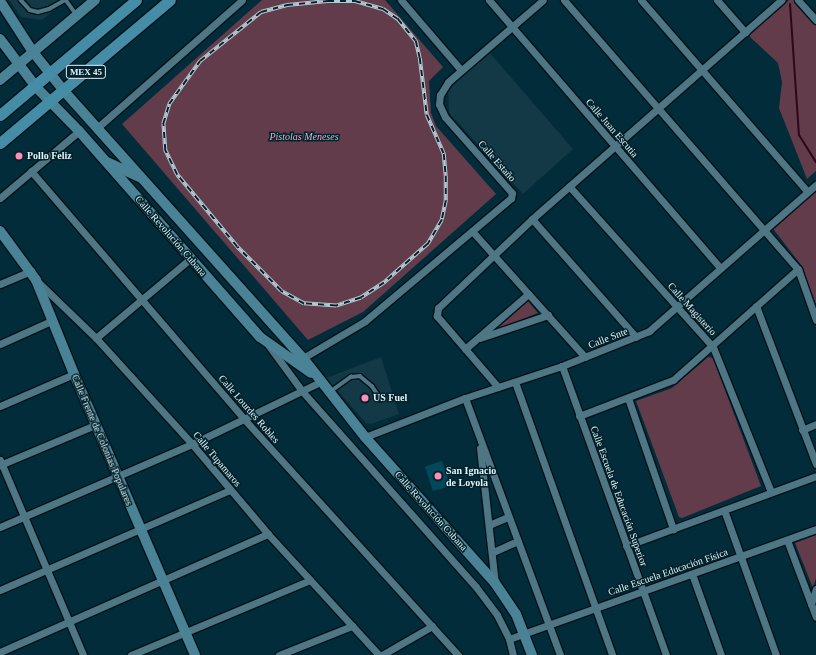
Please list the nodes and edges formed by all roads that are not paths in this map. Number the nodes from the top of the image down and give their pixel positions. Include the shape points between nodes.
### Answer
1 (21, 0) edge
2 (66, 0) edge
3 (94, 0) edge
4 (136, 0) edge
5 (170, 0) edge
6 (242, 0) edge
7 (401, 0) edge
8 (489, 0) edge
9 (543, 0) edge
10 (564, 0) edge
11 (641, 0) edge
12 (717, 0) edge
13 (781, 0) edge
14 (798, 0) edge
15 (0, 1) edge
16 (77, 15) junction
17 (816, 20) edge
18 (512, 26) junction
19 (745, 32) junction
20 (0, 39) edge
21 (33, 52) junction
22 (18, 65) junction
23 (703, 69) junction
24 (461, 70) junction
25 (50, 74) junction
26 (0, 80) edge
27 (36, 87) junction
28 (64, 91) junction
29 (50, 103) junction
30 (657, 108) junction
31 (0, 115) edge
32 (97, 128) junction
33 (79, 131) junction
34 (0, 143) edge
35 (614, 146) junction
36 (105, 161) junction
37 (31, 171) junction
38 (143, 179) junction
39 (816, 185) edge
40 (569, 186) junction
41 (808, 192) junction
42 (0, 198) edge
43 (532, 219) junction
44 (764, 228) junction
45 (0, 231) edge
46 (472, 231) junction
47 (493, 255) junction
48 (191, 258) junction
49 (720, 268) junction
50 (798, 269) junction
51 (31, 271) junction
52 (36, 280) junction
53 (0, 284) edge
54 (528, 294) junction
55 (142, 299) junction
56 (756, 306) junction
57 (677, 307) junction
58 (548, 315) junction
59 (816, 320) edge
60 (51, 321) junction
61 (96, 338) junction
62 (636, 338) junction
63 (476, 340) junction
64 (266, 343) junction
65 (0, 344) edge
66 (713, 347) junction
67 (465, 349) junction
68 (585, 357) junction
69 (303, 358) junction
70 (562, 366) junction
71 (74, 374) junction
72 (317, 379) junction
73 (515, 382) junction
74 (498, 387) junction
75 (302, 391) junction
76 (330, 393) junction
77 (465, 398) junction
78 (628, 398) junction
79 (381, 399) dead end
80 (0, 406) edge
81 (579, 416) junction
82 (244, 419) junction
83 (816, 424) edge
84 (95, 425) junction
85 (802, 430) junction
86 (478, 436) junction
87 (365, 437) junction
88 (192, 444) junction
89 (1, 463) edge
90 (816, 464) edge
91 (117, 475) junction
92 (816, 476) edge
93 (230, 490) junction
94 (771, 492) junction
95 (724, 510) junction
96 (24, 516) junction
97 (508, 517) junction
98 (489, 525) junction
99 (0, 527) edge
100 (140, 528) junction
101 (673, 529) junction
102 (816, 529) edge
103 (268, 534) junction
104 (787, 540) junction
105 (518, 541) junction
106 (626, 546) junction
107 (493, 552) junction
108 (740, 557) junction
109 (47, 570) junction
110 (692, 574) junction
111 (310, 580) junction
112 (163, 581) junction
113 (495, 583) junction
114 (816, 589) edge
115 (0, 590) edge
116 (643, 591) junction
117 (811, 604) junction
118 (594, 608) junction
119 (816, 617) edge
120 (68, 621) junction
121 (549, 624) junction
122 (352, 626) junction
123 (432, 626) junction
124 (185, 632) junction
125 (526, 633) junction
126 (509, 639) junction
127 (0, 652) edge
128 (83, 655) edge
129 (131, 655) edge
130 (195, 655) edge
131 (279, 655) edge
132 (379, 655) edge
133 (382, 655) edge
134 (458, 655) edge
135 (514, 655) edge
136 (532, 655) edge
137 (560, 655) edge
138 (612, 655) edge
139 (666, 655) edge
140 (721, 655) edge
141 (776, 655) edge

1 - 2 lane via 30,10 38,12
2 - 16 lane
3 - 16 street
4 - 25 main road, MEX 45
5 - 28 main road, MEX 45
6 - 32 street
7 - 24 street
8 - 18 street, Calle Juan Escutia
9 - 18 street, Calle Estaño
10 - 30 street
11 - 23 street
12 - 19 street
13 - 19 street
14 - 17 street
15 - 21 street, Calle Revolución Cubana
16 - 21 street
18 - 24 street, Calle Estaño
18 - 35 street, Calle Juan Escutia
19 - 23 street
20 - 22 street, Calle Revolución Cubana
21 - 22 street
21 - 25 street, Calle Revolución Cubana
22 - 26 street
22 - 27 street, Calle Revolución Cubana
23 - 30 street
23 - 41 street
24 - 46 street, Calle Estaño via 441,90 441,110 512,195
25 - 27 main road, MEX 45
25 - 28 street, Calle Revolución Cubana
27 - 29 street, Calle Revolución Cubana
27 - 31 main road, MEX 45
28 - 29 main road, MEX 45
28 - 32 street, Calle Revolución Cubana
29 - 33 street, Calle Revolución Cubana
29 - 34 main road, MEX 45
30 - 35 street
30 - 44 street
32 - 38 street, Calle Revolución Cubana
33 - 36 street, Calle Revolución Cubana
33 - 37 street
35 - 40 street
35 - 49 street, Calle Juan Escutia
36 - 38 street
36 - 48 street, Calle Revolución Cubana
37 - 42 street
37 - 55 street, Calle Lourdes Robles
38 - 69 street, Calle Revolución Cubana
39 - 41 street, Calle Snte
40 - 43 street
40 - 57 street, Calle Magisterio
41 - 44 street, Calle Snte
43 - 47 street
43 - 62 street
44 - 49 street, Calle Snte
44 - 50 street
45 - 51 street, Calle Frente de Colonias Populares
46 - 47 street
46 - 69 street, Calle Estaño via 366,321
47 - 54 street
47 - 67 street via 438,308 437,316
48 - 55 street
48 - 64 street, Calle Revolución Cubana
49 - 57 street, Calle Snte
50 - 56 street
50 - 59 street
51 - 52 street, Calle Frente de Colonias Populares
51 - 53 street
52 - 60 street, Calle Frente de Colonias Populares
52 - 61 street, Calle Tupamaros
54 - 58 street
54 - 63 street
55 - 61 street
55 - 82 street, Calle Lourdes Robles
56 - 66 street
56 - 85 street
57 - 62 street, Calle Snte via 653,328
57 - 66 street, Calle Magisterio
58 - 63 street
58 - 68 street
60 - 65 street
60 - 71 street, Calle Frente de Colonias Populares
61 - 88 street, Calle Tupamaros
62 - 68 street, Calle Snte
63 - 67 street
64 - 72 street, Calle Revolución Cubana
64 - 75 street
66 - 78 street via 667,383
66 - 94 street, Calle Magisterio
67 - 74 street
68 - 70 street, Calle Snte
69 - 72 street, Calle Revolución Cubana
70 - 73 street, Calle Snte
70 - 81 street, Calle Escuela de Educación Superior
71 - 80 street
71 - 84 street, Calle Frente de Colonias Populares
72 - 75 street
72 - 76 street, Calle Revolución Cubana
73 - 74 street, Calle Snte
73 - 118 street
74 - 77 street, Calle Snte
75 - 82 street
75 - 126 street via 476,588 497,615
76 - 79 lane via 356,376 367,380
76 - 87 street, Calle Revolución Cubana
77 - 86 street
77 - 87 street, Calle Snte
78 - 81 street
78 - 101 street
81 - 106 street, Calle Escuela de Educación Superior
82 - 88 street
82 - 123 street, Calle Lourdes Robles
83 - 85 street
84 - 89 street
84 - 91 street, Calle Frente de Colonias Populares
85 - 90 street
86 - 97 street
86 - 98 street
87 - 113 street, Calle Revolución Cubana
88 - 91 street
88 - 93 street, Calle Tupamaros
89 - 96 street
91 - 96 street
91 - 100 street, Calle Frente de Colonias Populares
92 - 94 street
93 - 100 street
93 - 103 street, Calle Tupamaros
94 - 95 street
95 - 101 street
95 - 108 street
96 - 99 street
96 - 109 street
97 - 98 street
97 - 105 street
98 - 107 street
100 - 109 street
100 - 112 street, Calle Frente de Colonias Populares
101 - 106 street
102 - 104 street, Calle Escuela Educación Física
103 - 111 street, Calle Tupamaros
103 - 112 street
104 - 108 street, Calle Escuela Educación Física
104 - 117 street
105 - 107 street
105 - 121 street
106 - 116 street, Calle Escuela de Educación Superior
107 - 113 street
108 - 110 street, Calle Escuela Educación Física
108 - 141 street
109 - 115 street
109 - 120 street
110 - 116 street, Calle Escuela Educación Física
110 - 140 street
111 - 122 street, Calle Tupamaros
111 - 124 street
112 - 120 street
112 - 124 street, Calle Frente de Colonias Populares
113 - 125 street, Calle Revolución Cubana
114 - 117 street
116 - 118 street, Calle Escuela Educación Física
116 - 139 street, Calle Escuela de Educación Superior
117 - 119 street
118 - 121 street, Calle Escuela Educación Física
118 - 138 street
120 - 127 street
120 - 128 street
121 - 125 street, Calle Escuela Educación Física
121 - 137 street
122 - 131 street
122 - 132 street, Calle Tupamaros
123 - 133 street
123 - 134 street, Calle Lourdes Robles
124 - 129 street
124 - 130 street, Calle Frente de Colonias Populares
125 - 126 street, Calle Escuela Educación Física
125 - 136 street, Calle Revolución Cubana
126 - 135 street

